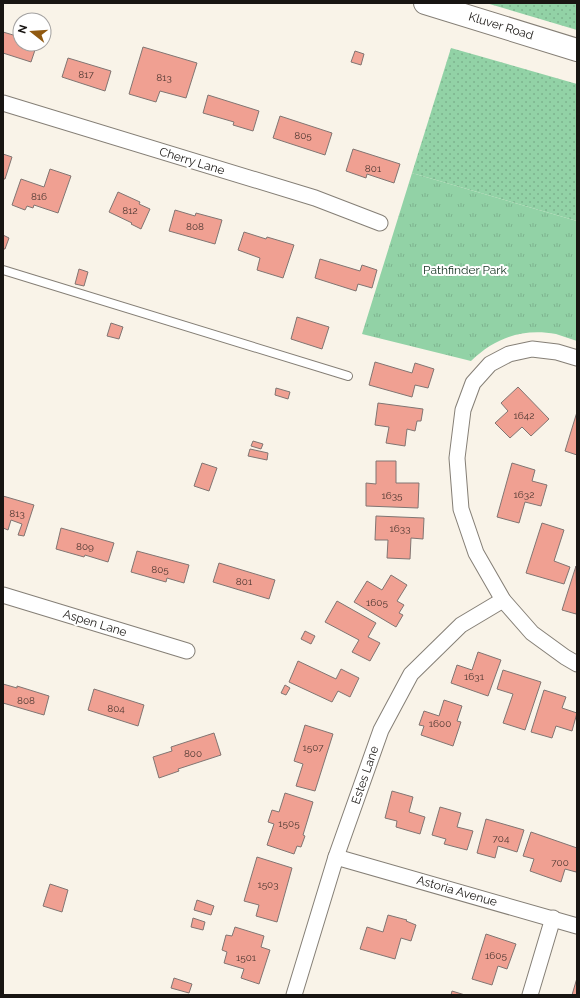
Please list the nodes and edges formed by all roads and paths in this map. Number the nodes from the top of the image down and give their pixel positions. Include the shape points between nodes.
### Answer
1 (425, 3) edge
2 (577, 50) edge
3 (3, 103) edge
4 (380, 223) dead end
5 (3, 270) edge
6 (577, 358) edge
7 (348, 376) dead end
8 (3, 595) edge
9 (503, 600) junction
10 (188, 651) dead end
11 (577, 664) edge
12 (336, 857) junction
13 (553, 918) junction
14 (577, 926) edge
15 (294, 995) edge
16 (530, 995) edge

1 - 2 street, Kluver Road
3 - 4 street, Cherry Lane via 315,198
5 - 7 lane
6 - 9 street via 532,349 509,354 490,364 473,383 463,410 457,458 461,509 476,553
8 - 10 street, Aspen Lane
9 - 11 street via 532,633
9 - 12 street, Estes Lane via 461,625 411,674 381,730
12 - 13 street, Astoria Avenue
12 - 15 street, Estes Lane
13 - 14 street, Astoria Avenue
13 - 16 street

